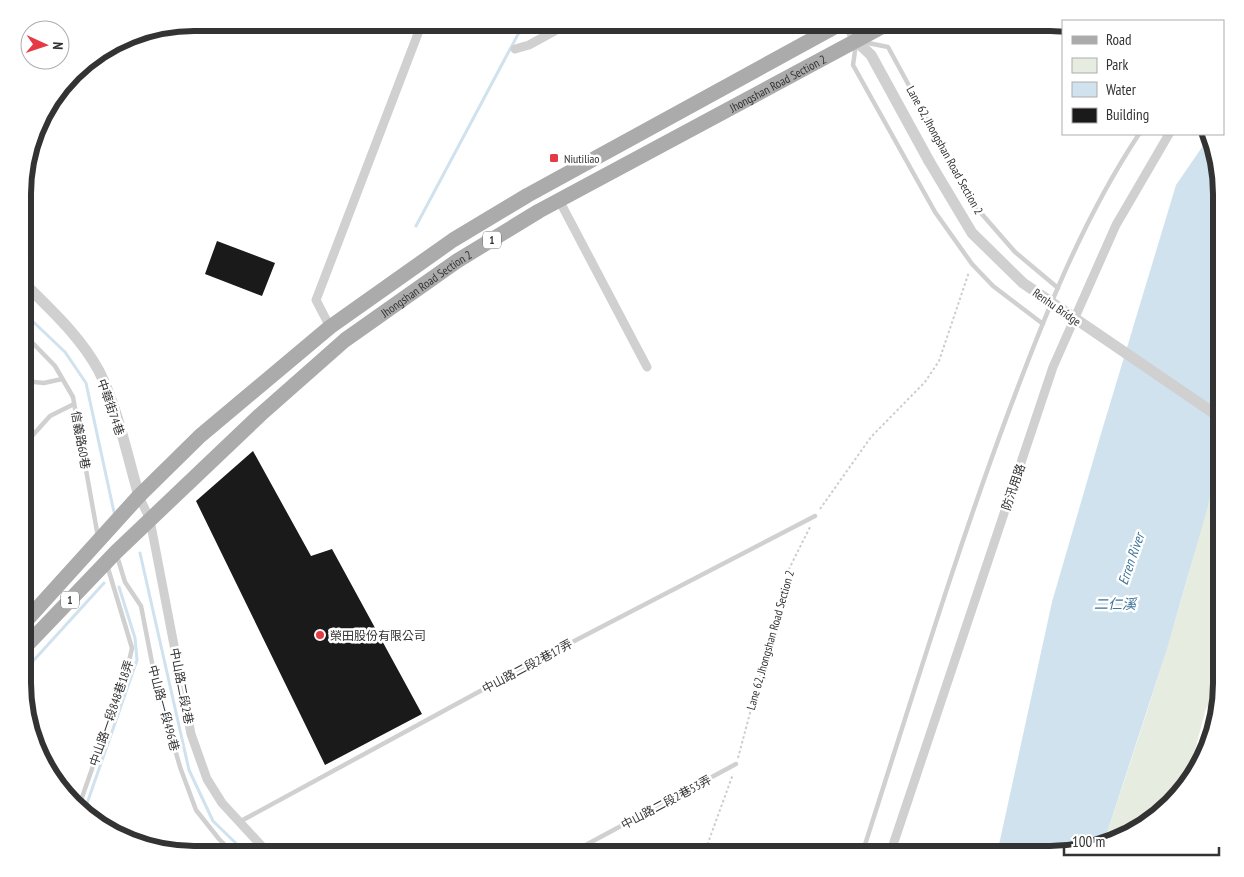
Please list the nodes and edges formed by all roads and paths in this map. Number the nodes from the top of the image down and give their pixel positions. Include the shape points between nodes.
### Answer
1 (419, 32) edge
2 (553, 32) edge
3 (826, 32) edge
4 (852, 32) edge
5 (872, 32) edge
6 (856, 41) junction
7 (515, 49) dead end
8 (1138, 135) edge
9 (1169, 135) edge
10 (929, 161) joint
11 (559, 200) junction
12 (972, 264) junction
13 (1058, 288) junction
14 (31, 290) edge
15 (1043, 324) junction
16 (330, 327) junction
17 (31, 342) edge
18 (647, 367) dead end
19 (62, 379) junction
20 (31, 382) edge
21 (74, 404) junction
22 (1212, 412) edge
23 (31, 437) edge
24 (134, 502) junction
25 (815, 516) junction
26 (146, 524) junction
27 (105, 549) junction
28 (32, 616) edge
29 (32, 638) edge
30 (736, 764) junction
31 (80, 799) edge
32 (241, 821) junction
33 (225, 845) edge
34 (262, 845) edge
35 (585, 845) edge
36 (707, 846) edge
37 (865, 846) edge
38 (893, 846) edge

1 - 16 street via 316,300
2 - 7 street
3 - 16 main road, Jhongshan Road Section 2 / 1 via 520,200 453,240
4 - 6 street, Lane 62, Jhongshan Road Section 2
5 - 6 main road, Jhongshan Road Section 2 / 1
6 - 10 street, Lane 62, Jhongshan Road Section 2 via 871,55
6 - 11 main road, Jhongshan Road Section 2 / 1
6 - 12 lane via 853,65 935,212
6 - 13 lane, Lane 62, Jhongshan Road Section 2 via 888,47 974,205 1015,252
8 - 13 lane via 1102,192
9 - 38 street, 防汛用路 via 1116,225 1053,367
10 - 22 street, Renhu Bridge, bridge via 972,233 1023,283
11 - 18 street
11 - 26 main road, Jhongshan Road Section 2 / 1 via 457,261 345,340 260,414
12 - 15 lane via 993,286
12 - 25 path, Lane 62, Jhongshan Road Section 2 via 939,361 925,382 871,437
13 - 15 lane
14 - 24 street, 中華街74巷 via 65,324 98,369 106,387
15 - 37 lane via 956,560
16 - 24 main road, Jhongshan Road Section 2 / 1 via 200,436
17 - 19 lane, 信義路60巷 via 55,366
19 - 20 lane
19 - 21 lane, 信義路60巷
21 - 23 lane via 50,416
21 - 27 lane, 信義路60巷
24 - 26 street, 中山路二段2巷
24 - 27 main road, Jhongshan Road Section 2 / 1
25 - 30 path, Lane 62, Jhongshan Road Section 2 via 788,571
25 - 32 lane, 中山路二段2巷17弄 via 530,664
26 - 27 main road, Jhongshan Road Section 2 / 1
26 - 32 street, 中山路二段2巷 via 191,734 207,779 222,803
27 - 28 main road, 1
27 - 29 main road, 1
27 - 31 lane, 中山路一段848巷18弄 via 132,648
27 - 33 lane, 中山路一段496巷 via 141,606 155,678 180,767 196,810
30 - 35 lane, 中山路二段2巷53弄
30 - 36 path, Lane 62, Jhongshan Road Section 2
32 - 34 street, 中山路二段2巷

